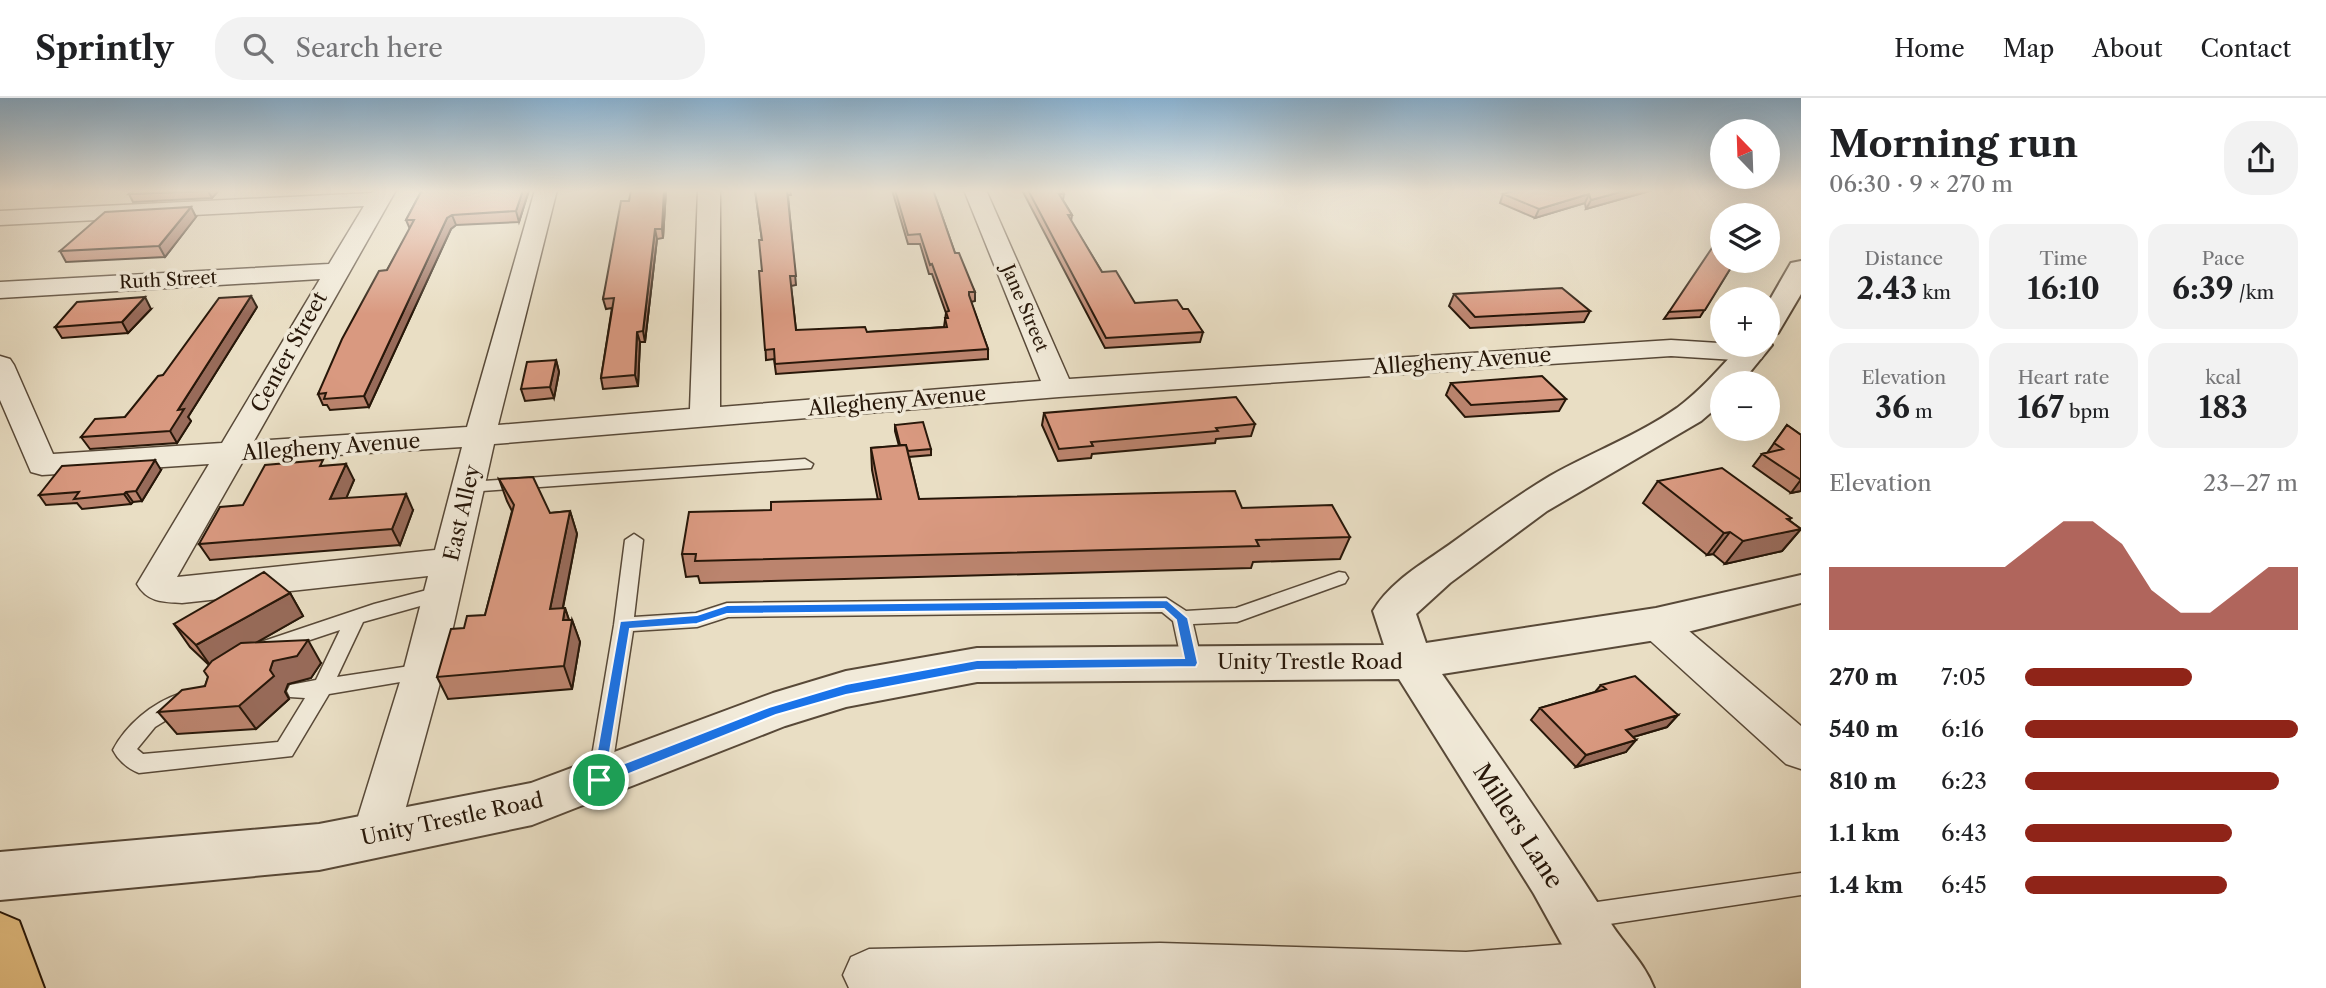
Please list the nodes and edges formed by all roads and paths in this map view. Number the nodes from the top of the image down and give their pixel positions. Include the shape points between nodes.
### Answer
1 (359, 232) edge
2 (536, 232) edge
3 (708, 232) edge
4 (993, 232) edge
5 (1801, 269) edge
6 (335, 271) junction
7 (0, 290) edge
8 (1780, 306) edge
9 (1710, 348) edge
10 (1747, 357) edge
11 (0, 365) edge
12 (1735, 371) edge
13 (1059, 388) junction
14 (1710, 398) edge
15 (705, 417) junction
16 (480, 436) junction
17 (232, 454) junction
18 (805, 464) dead end
19 (468, 487) junction
20 (634, 540) dead end
21 (446, 577) junction
22 (1339, 578) dead end
23 (1801, 589) edge
24 (356, 617) junction
25 (1182, 618) junction
26 (1656, 624) junction
27 (624, 625) junction
28 (248, 657) edge
29 (1411, 662) junction
30 (1192, 663) junction
31 (423, 672) junction
32 (322, 688) junction
33 (297, 691) dead end
34 (195, 699) edge
35 (1801, 751) edge
36 (599, 780) junction
37 (375, 836) junction
38 (0, 876) edge
39 (1801, 884) edge
40 (1576, 918) junction
41 (0, 940) edge
42 (869, 975) dead end
43 (1616, 977) edge
44 (16, 988) edge

1 - 6 street, Center Street
2 - 16 street, East Alley
3 - 15 street
4 - 13 street, Jane Street
5 - 8 street
6 - 7 street, Ruth Street
6 - 17 street, Center Street
9 - 13 street, Allegheny Avenue
10 - 12 street
11 - 17 street, Allegheny Avenue via 42,465
13 - 15 street, Allegheny Avenue
14 - 29 street, Millers Lane via 1679,424 1515,513 1412,592 1394,611
15 - 16 street, Allegheny Avenue
16 - 17 street, Allegheny Avenue
16 - 19 street, East Alley
17 - 21 street, Center Street via 155,584 163,589
18 - 19 lane
19 - 21 street, East Alley
20 - 27 lane
21 - 24 lane
21 - 31 street, East Alley
22 - 25 lane via 1237,615
23 - 26 street, Unity Trestle Road
24 - 28 lane
24 - 32 lane
25 - 27 lane via 1167,605 727,610 697,620
25 - 30 lane
26 - 29 street, Unity Trestle Road
26 - 35 street
27 - 36 lane
29 - 30 street, Unity Trestle Road
29 - 40 street, Millers Lane
30 - 36 street, Unity Trestle Road via 977,665 846,689 773,711
31 - 32 lane
31 - 37 street, East Alley
32 - 33 lane
32 - 34 lane via 284,750 139,764 124,750 148,721
36 - 37 street, Unity Trestle Road via 532,804
37 - 38 street, Unity Trestle Road via 319,847
39 - 40 lane
40 - 43 street, Millers Lane
41 - 44 highway
42 - 43 street via 1160,968 1466,978

